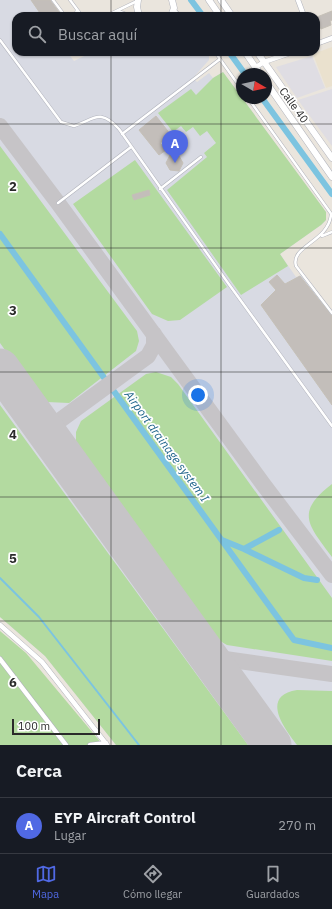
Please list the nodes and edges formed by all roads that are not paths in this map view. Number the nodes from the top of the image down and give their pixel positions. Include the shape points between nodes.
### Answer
1 (53, 0) edge
2 (70, 0) edge
3 (209, 0) edge
4 (221, 0) edge
5 (298, 0) edge
6 (138, 1) edge
7 (77, 10) edge
8 (118, 11) edge
9 (62, 12) edge
10 (138, 12) edge
11 (217, 12) edge
12 (229, 12) edge
13 (302, 12) edge
14 (332, 38) edge
15 (0, 40) edge
16 (320, 42) edge
17 (218, 56) edge
18 (248, 56) edge
19 (260, 56) edge
20 (281, 56) edge
21 (220, 59) junction
22 (264, 62) junction
23 (256, 68) joint
24 (236, 82) edge
25 (272, 91) edge
26 (252, 104) edge
27 (122, 134) junction
28 (131, 147) junction
29 (202, 156) dead end
30 (332, 158) edge
31 (332, 177) edge
32 (160, 189) junction
33 (58, 203) dead end
34 (332, 215) edge
35 (332, 232) edge
36 (322, 236) junction
37 (332, 313) edge
38 (332, 426) edge
39 (0, 625) edge
40 (0, 659) edge
41 (107, 744) edge
42 (66, 745) edge
43 (90, 745) edge

1 - 9 lane
2 - 7 lane
3 - 11 main road
4 - 12 main road
5 - 13 street
6 - 8 lane
6 - 10 main road
14 - 16 street
15 - 27 lane via 61,122 74,126 93,116 100,116 112,122
17 - 21 lane
18 - 23 main road
19 - 22 main road, Calle 40
20 - 22 street
21 - 24 lane
21 - 27 lane
22 - 23 street
22 - 30 main road, Calle 40
25 - 31 main road, Calle 40
26 - 34 lane
27 - 28 lane
28 - 32 lane
28 - 33 lane
29 - 32 lane
32 - 38 lane
34 - 36 lane via 329,226
35 - 36 lane
36 - 37 lane via 299,252 295,262
39 - 41 street via 42,662
40 - 42 street
41 - 43 street

